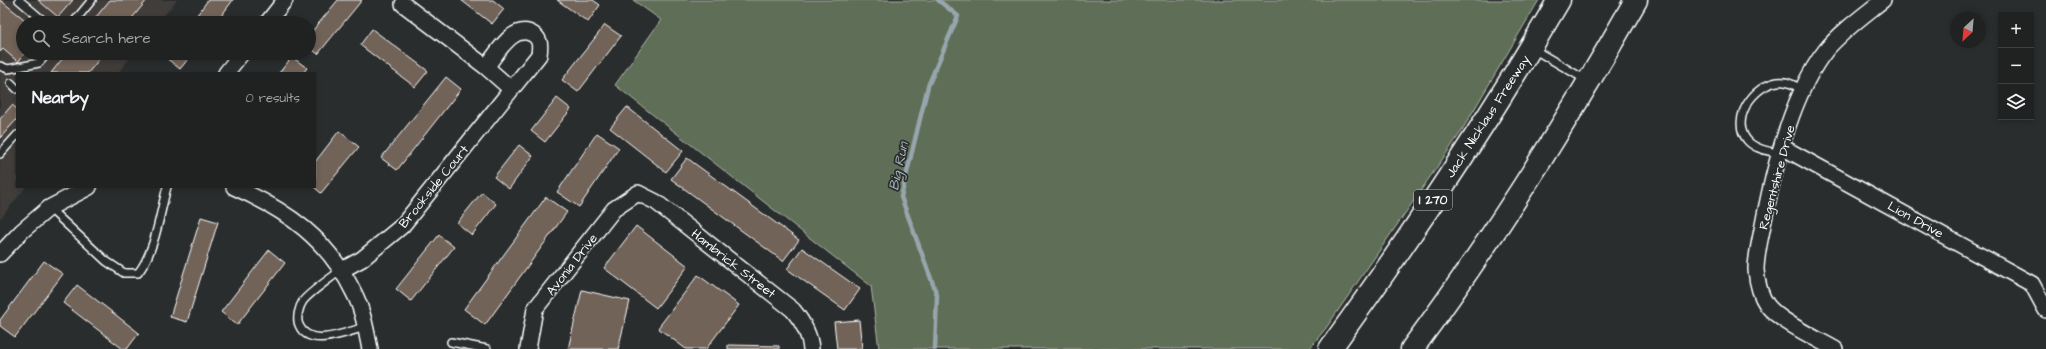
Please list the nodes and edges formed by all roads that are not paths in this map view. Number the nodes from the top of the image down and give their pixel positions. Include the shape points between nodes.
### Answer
1 (19, 0) edge
2 (92, 0) edge
3 (286, 0) edge
4 (1559, 0) edge
5 (1636, 0) edge
6 (1883, 0) edge
7 (403, 4) dead end
8 (38, 16) edge
9 (79, 16) edge
10 (273, 16) edge
11 (1531, 48) junction
12 (42, 60) edge
13 (236, 60) edge
14 (0, 66) edge
15 (486, 67) junction
16 (227, 72) edge
17 (1588, 81) junction
18 (11, 83) dead end
19 (16, 88) edge
20 (511, 89) junction
21 (1802, 90) junction
22 (16, 137) edge
23 (1781, 150) junction
24 (0, 154) edge
25 (87, 188) edge
26 (166, 188) edge
27 (236, 188) edge
28 (638, 193) joint
29 (49, 208) junction
30 (0, 254) edge
31 (342, 270) junction
32 (2044, 304) edge
33 (365, 327) junction
34 (451, 342) dead end
35 (1813, 344) edge
36 (370, 349) edge
37 (487, 349) edge
38 (528, 349) edge
39 (811, 349) edge
40 (1330, 349) edge
41 (1412, 349) edge
42 (1835, 349) edge

1 - 8 lane
2 - 9 lane
3 - 10 street
4 - 11 highway, Jack Nicklaus Freeway / I 270
5 - 17 highway
6 - 21 street, Regentshire Drive via 1853,23 1826,51
7 - 15 street
11 - 17 lane
11 - 40 highway, Jack Nicklaus Freeway / I 270 via 1434,198
12 - 14 lane via 39,63 8,69
13 - 16 street
15 - 20 street
15 - 20 street, Brookside Court via 512,35 520,31 530,32 537,37 539,54
17 - 41 highway via 1501,221
18 - 19 lane
20 - 31 street, Brookside Court via 402,226 362,259
21 - 23 street, Regentshire Drive
21 - 23 lane via 1785,82 1768,85 1754,94 1743,112 1742,132 1747,140 1762,150
22 - 24 lane
23 - 32 street, Lion Drive via 2032,284
23 - 35 street, Regentshire Drive via 1766,207 1756,270 1767,304 1775,314
25 - 29 street
26 - 29 lane via 150,249 138,273 124,273 106,260
27 - 31 street via 260,198 297,221 322,245
28 - 38 street, Avonia Drive via 614,209 535,309
28 - 39 street, Hambrick Street via 656,202 793,310 802,321
29 - 30 street
31 - 33 street via 355,294
31 - 33 lane via 303,302 297,321 301,331 319,339
33 - 36 street
34 - 37 lane
35 - 42 street, Regentshire Drive

